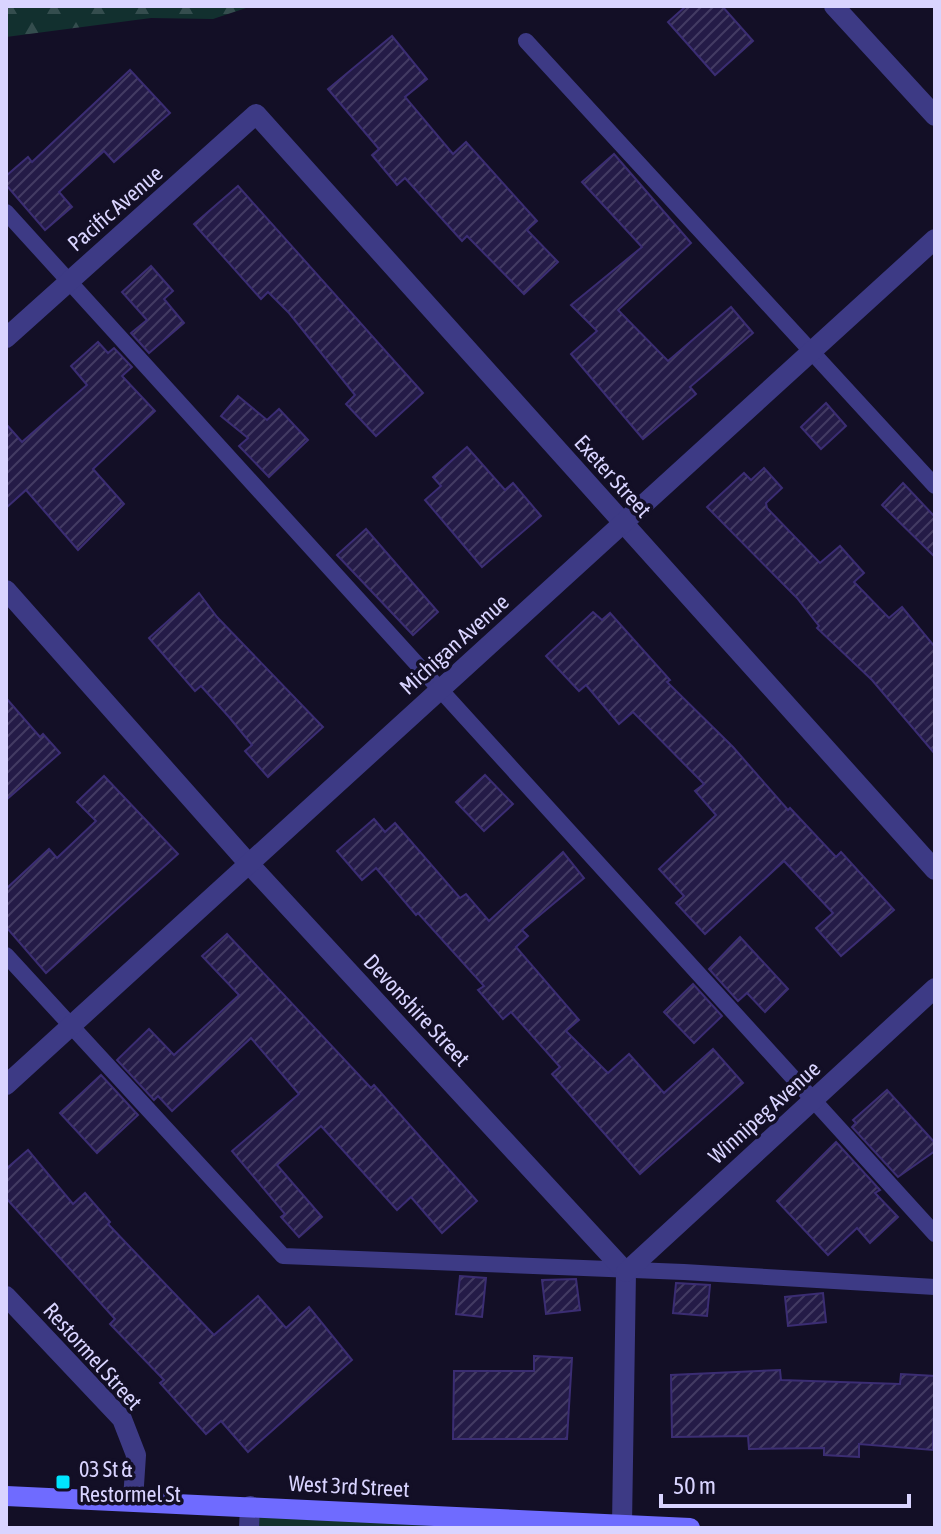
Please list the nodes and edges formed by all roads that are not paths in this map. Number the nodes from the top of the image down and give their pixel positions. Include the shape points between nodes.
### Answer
1 (834, 6) edge
2 (526, 41) dead end
3 (256, 114) joint
4 (935, 116) edge
5 (6, 212) edge
6 (935, 239) edge
7 (69, 280) junction
8 (6, 338) edge
9 (811, 352) junction
10 (935, 486) edge
11 (623, 523) junction
12 (6, 590) edge
13 (440, 688) junction
14 (250, 865) junction
15 (935, 870) edge
16 (6, 955) edge
17 (935, 988) edge
18 (72, 1027) junction
19 (6, 1085) edge
20 (814, 1099) junction
21 (935, 1234) edge
22 (626, 1272) junction
23 (935, 1287) edge
24 (6, 1296) edge
25 (6, 1496) edge
26 (133, 1500) junction
27 (250, 1506) junction
28 (622, 1524) junction
29 (249, 1528) edge
30 (690, 1528) edge

1 - 4 street
2 - 9 lane
3 - 7 street, Pacific Avenue
3 - 11 street, Exeter Street
5 - 7 lane
6 - 9 street, Michigan Avenue
7 - 8 street, Pacific Avenue
7 - 13 lane
9 - 10 lane
9 - 11 street, Michigan Avenue
11 - 13 street, Michigan Avenue
11 - 15 street, Exeter Street
12 - 14 street, Devonshire Street
13 - 14 street, Michigan Avenue
13 - 20 lane
14 - 18 street, Michigan Avenue
14 - 22 street, Devonshire Street
16 - 18 lane
17 - 20 street, Winnipeg Avenue
18 - 19 street, Michigan Avenue
18 - 22 lane via 283,1256
20 - 21 lane
20 - 22 street, Winnipeg Avenue
22 - 23 lane
22 - 28 street
24 - 26 street, Restormel Street via 122,1419 136,1455
25 - 26 main road, West 3rd Street
26 - 27 main road, West 3rd Street
27 - 28 main road, West 3rd Street
27 - 29 street
28 - 30 main road, West 3rd Street

